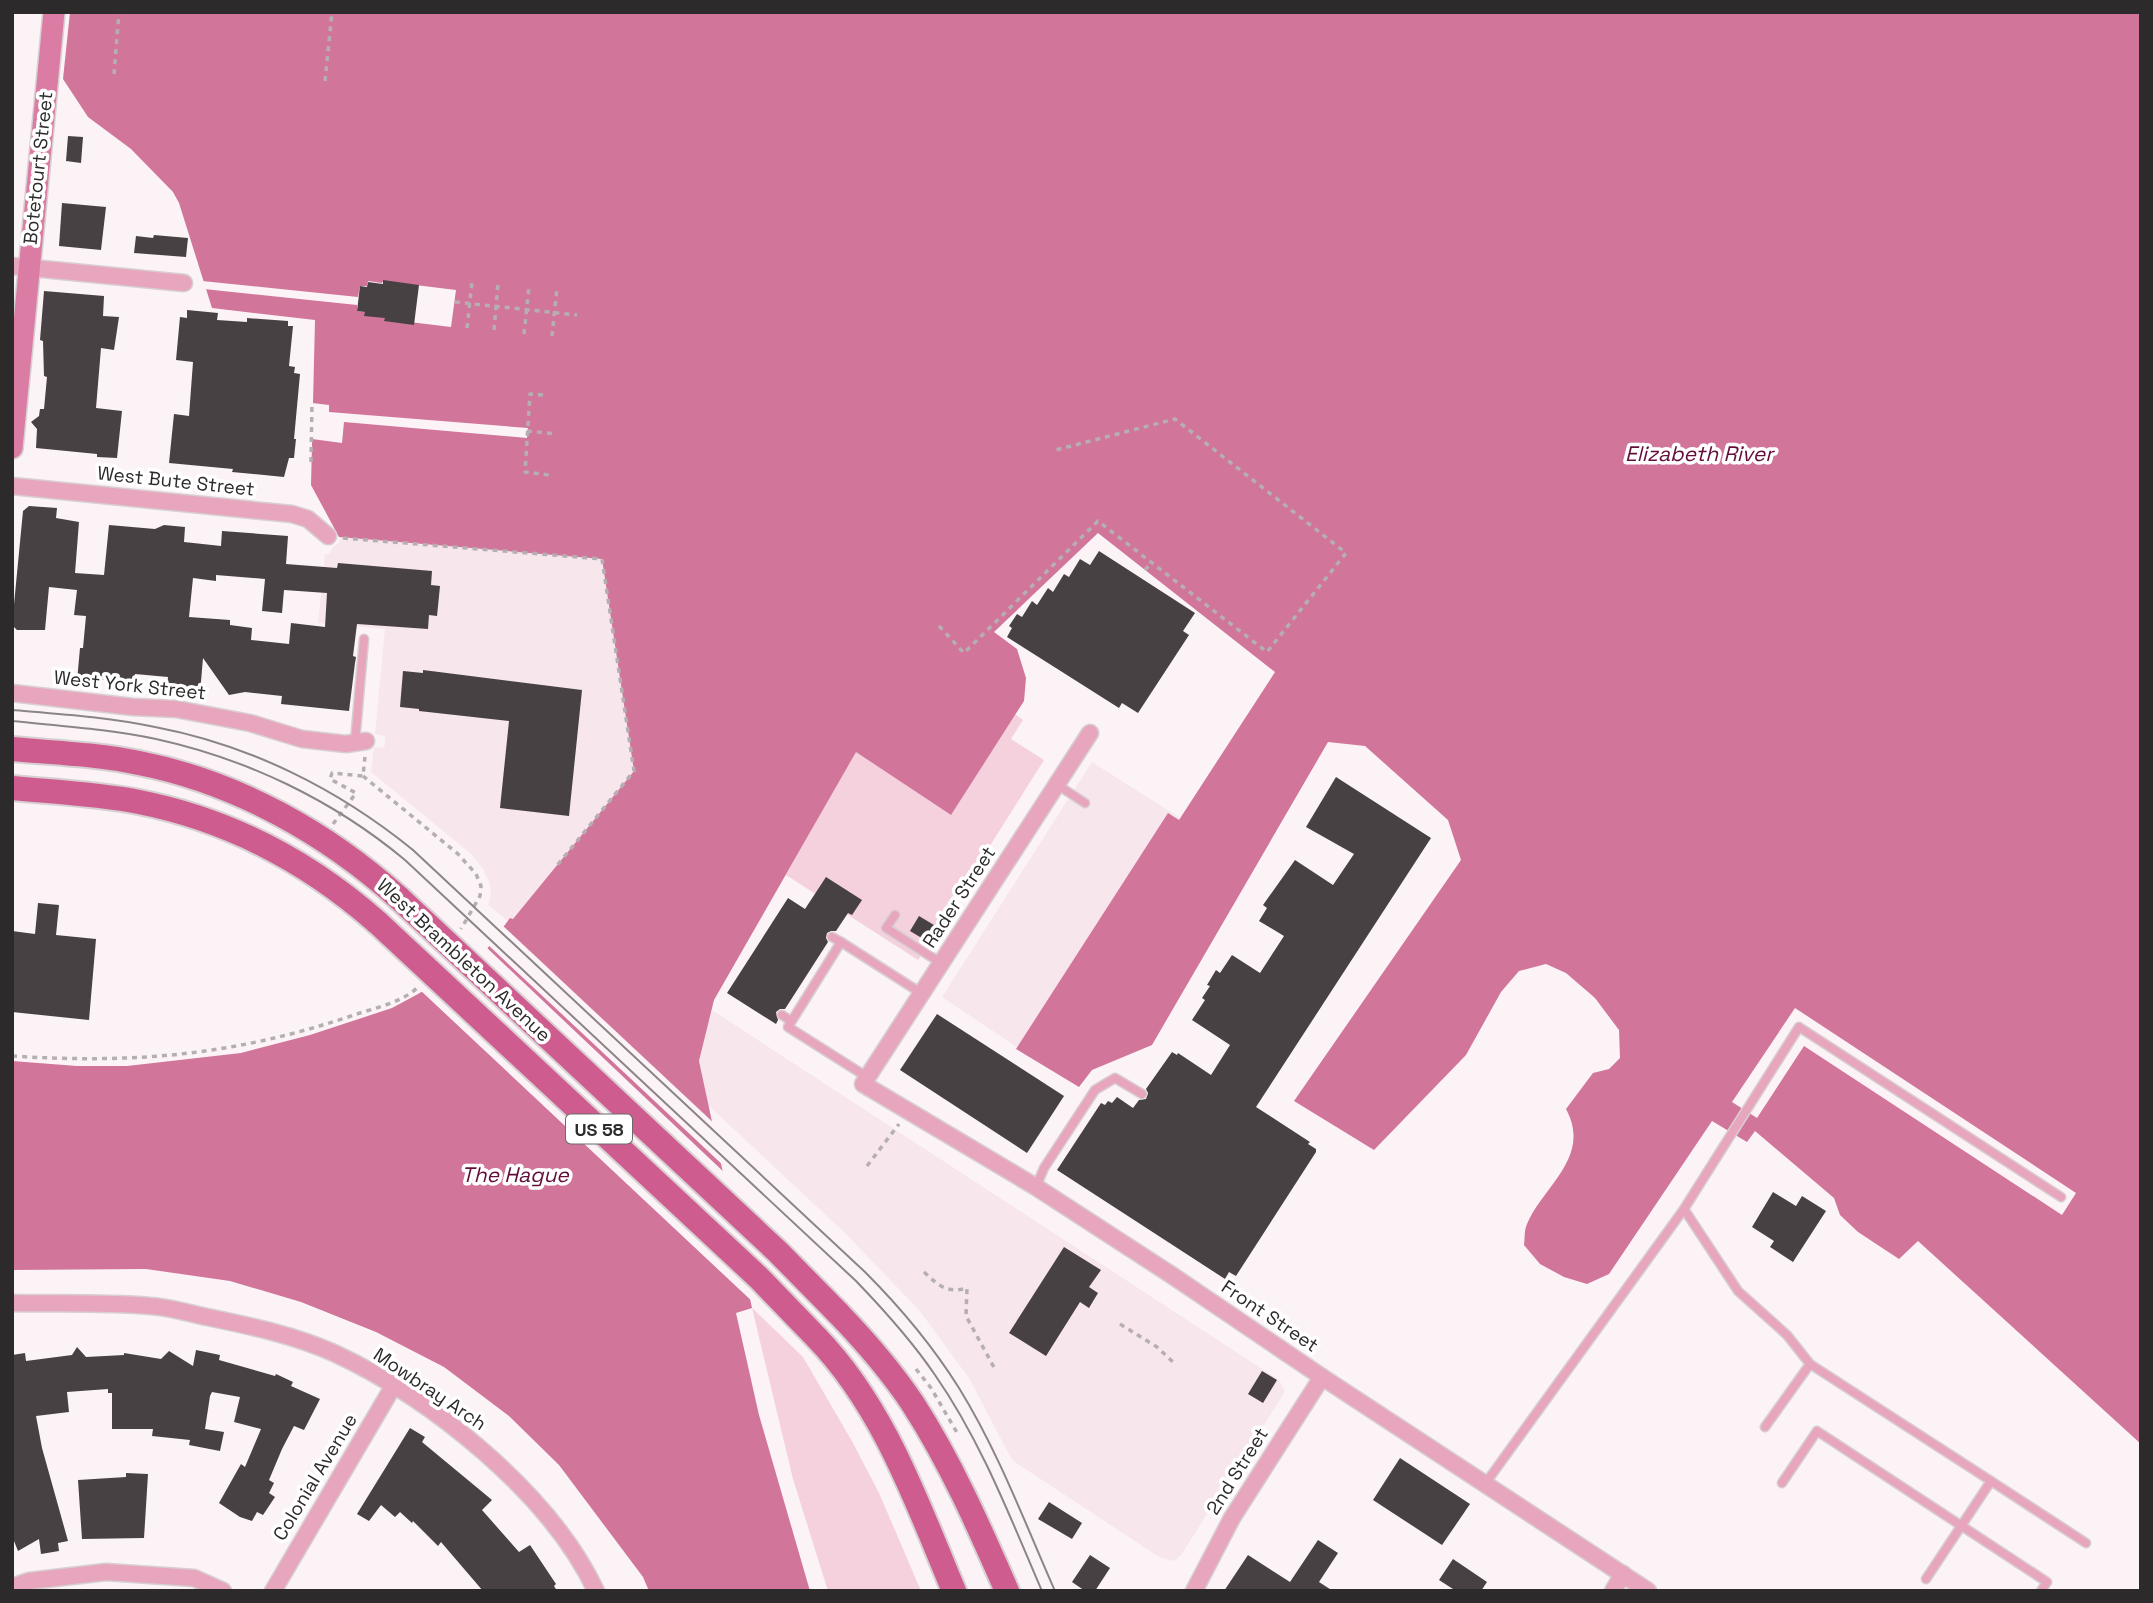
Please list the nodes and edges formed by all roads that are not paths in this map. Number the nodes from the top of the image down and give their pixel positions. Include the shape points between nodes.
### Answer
1 (54, 12) edge
2 (20, 266) edge
3 (184, 283) dead end
4 (12, 448) edge
5 (12, 486) edge
6 (333, 537) road end
7 (365, 639) dead end
8 (12, 693) edge
9 (1090, 733) dead end
10 (360, 741) joint
11 (12, 749) edge
12 (1056, 785) junction
13 (12, 788) edge
14 (1085, 803) dead end
15 (895, 915) dead end
16 (832, 937) dead end
17 (842, 943) junction
18 (941, 963) junction
19 (921, 993) junction
20 (782, 1015) dead end
21 (791, 1021) junction
22 (865, 1080) junction
23 (1142, 1094) dead end
24 (1036, 1187) junction
25 (2061, 1197) dead end
26 (1684, 1209) junction
27 (12, 1303) edge
28 (1810, 1364) junction
29 (1322, 1377) junction
30 (394, 1385) junction
31 (1765, 1427) dead end
32 (1991, 1481) junction
33 (1485, 1483) junction
34 (1782, 1483) dead end
35 (1962, 1525) junction
36 (2086, 1543) dead end
37 (1623, 1574) junction
38 (1926, 1579) dead end
39 (12, 1587) edge
40 (223, 1591) edge
41 (273, 1591) edge
42 (596, 1591) edge
43 (954, 1591) edge
44 (1007, 1591) edge
45 (1194, 1591) edge
46 (1613, 1591) edge
47 (1648, 1591) edge
48 (2041, 1591) edge

1 - 2 street, Botetourt Street
2 - 3 street
2 - 4 street, Botetourt Street
5 - 6 street, West Bute Street via 292,513
7 - 10 lane
8 - 10 street, West York Street via 176,709 250,723 290,737 346,744
9 - 12 street, Rader Street
11 - 44 main road, West Brambleton Avenue / US 58, bridge via 138,762 223,788 304,828 400,899 767,1242 880,1360 913,1404 961,1489
12 - 14 lane
12 - 18 street, Rader Street
13 - 43 main road, West Brambleton Avenue / US 58, bridge via 138,802 211,821 300,863 378,923 767,1286 843,1368 881,1427
15 - 18 lane via 886,928
16 - 17 lane
17 - 19 lane
17 - 21 lane
18 - 19 street, Rader Street
19 - 22 street, Rader Street
20 - 21 lane
21 - 22 lane via 788,1027
22 - 24 street, Front Street
23 - 24 lane via 1115,1078 1095,1090
24 - 29 street, Front Street
25 - 26 lane via 1799,1027
26 - 28 lane via 1738,1291 1787,1335
26 - 33 lane
27 - 30 street, Mowbray Arch via 152,1306 262,1328 332,1353
28 - 31 lane
28 - 32 lane
29 - 33 street, Front Street
29 - 45 street, 2nd Street via 1232,1518
30 - 41 street, Colonial Avenue
30 - 42 street, Mowbray Arch via 475,1443 535,1503 586,1569
32 - 35 lane
32 - 36 lane
33 - 37 street, Front Street
34 - 35 lane via 1816,1430
35 - 38 lane
35 - 48 lane via 2047,1582
37 - 46 street
37 - 47 street, Front Street
39 - 40 street via 106,1572 194,1578

